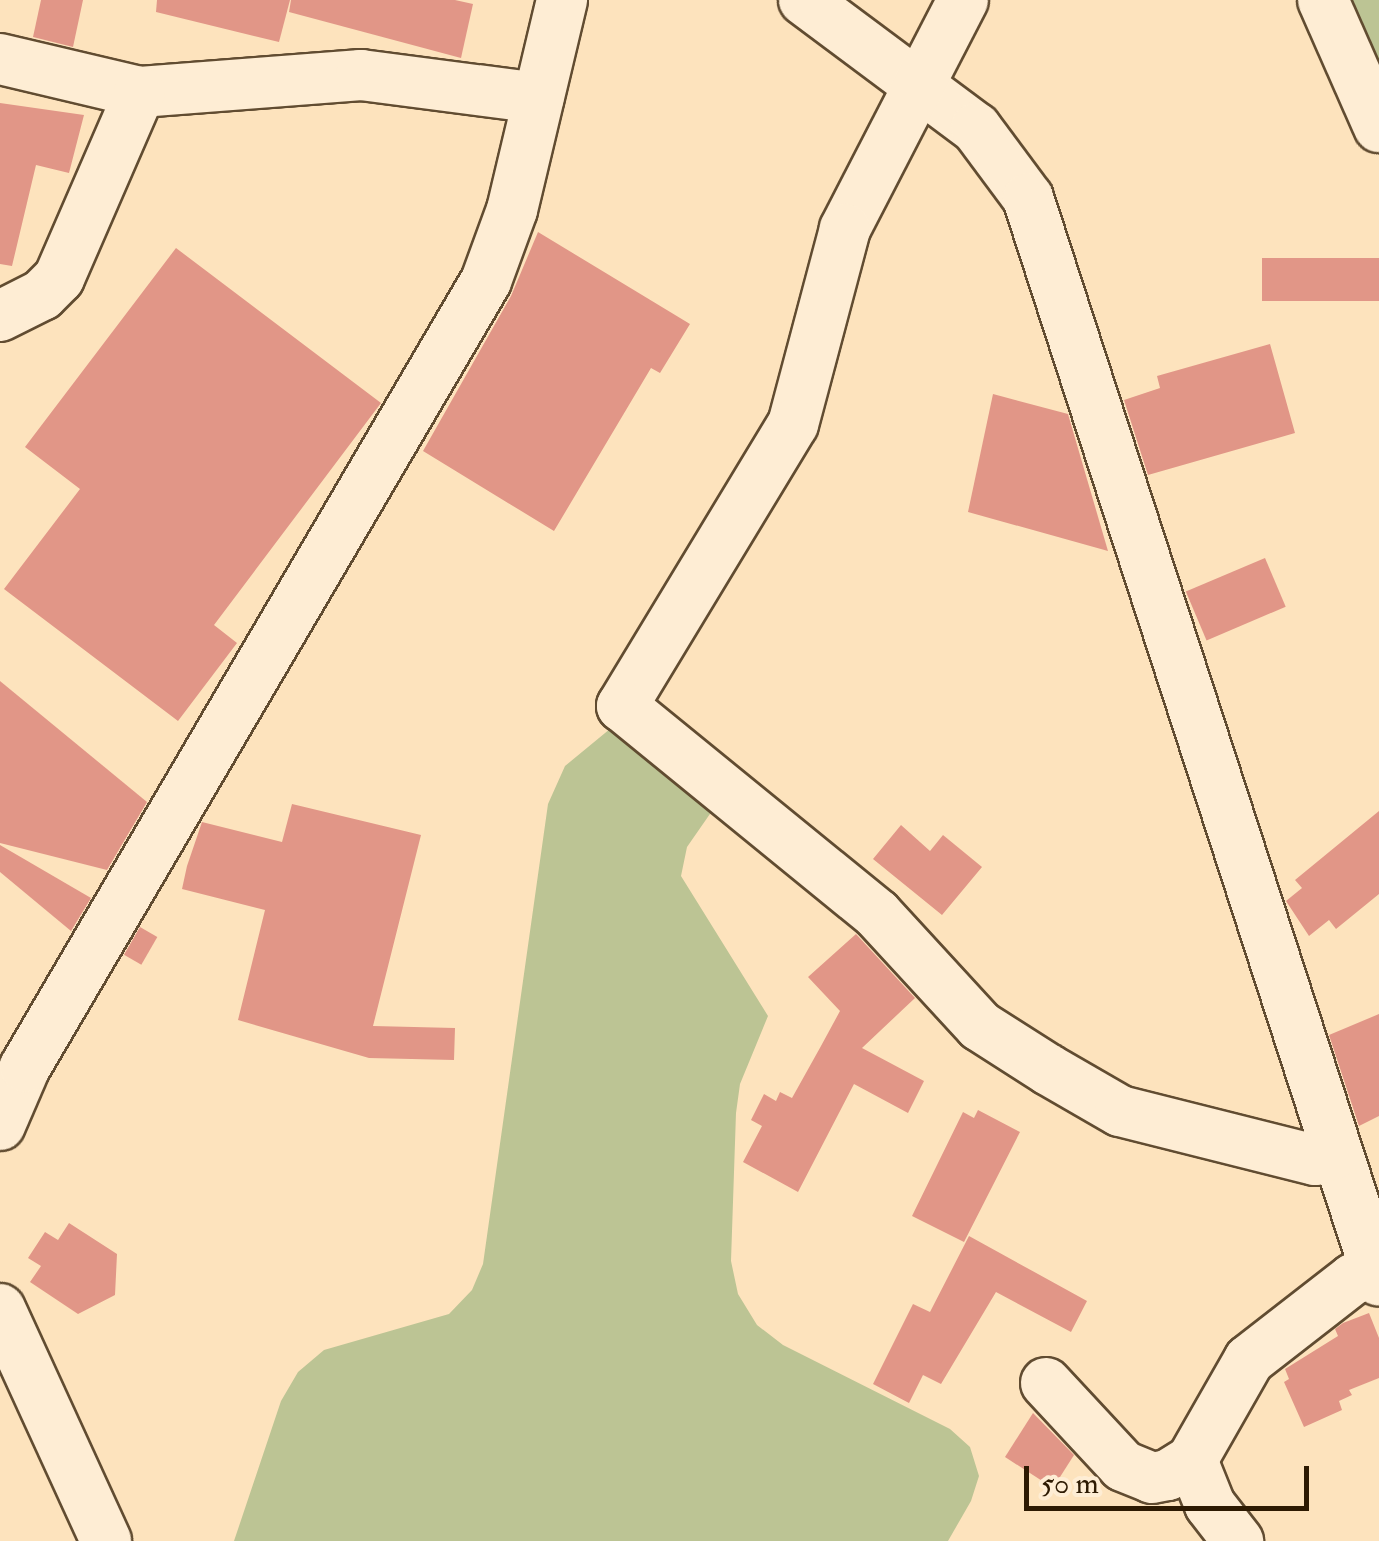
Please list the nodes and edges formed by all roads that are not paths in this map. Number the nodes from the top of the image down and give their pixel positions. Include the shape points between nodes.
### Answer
1 (562, 0) edge
2 (804, 0) edge
3 (964, 0) edge
4 (1324, 0) edge
5 (0, 60) edge
6 (920, 84) junction
7 (140, 92) junction
8 (539, 98) junction
9 (1379, 127) edge
10 (0, 316) edge
11 (0, 1125) edge
12 (1336, 1153) junction
13 (1375, 1261) edge
14 (0, 1309) edge
15 (1046, 1383) dead end
16 (1192, 1460) junction
17 (106, 1541) edge
18 (1238, 1541) edge

1 - 8 street
2 - 6 street
3 - 6 street
4 - 9 street
5 - 7 street
6 - 12 street via 1005,161 1044,238
6 - 12 street via 837,250 792,424 622,706 877,914 980,1026 1049,1070 1120,1111 1314,1160
7 - 8 street via 361,75
7 - 10 street via 59,278 42,295
8 - 11 street via 512,210 486,281 26,1067
12 - 13 street
13 - 16 street via 1249,1360
14 - 17 street
15 - 16 street via 1136,1475 1168,1475
16 - 18 street via 1210,1505

